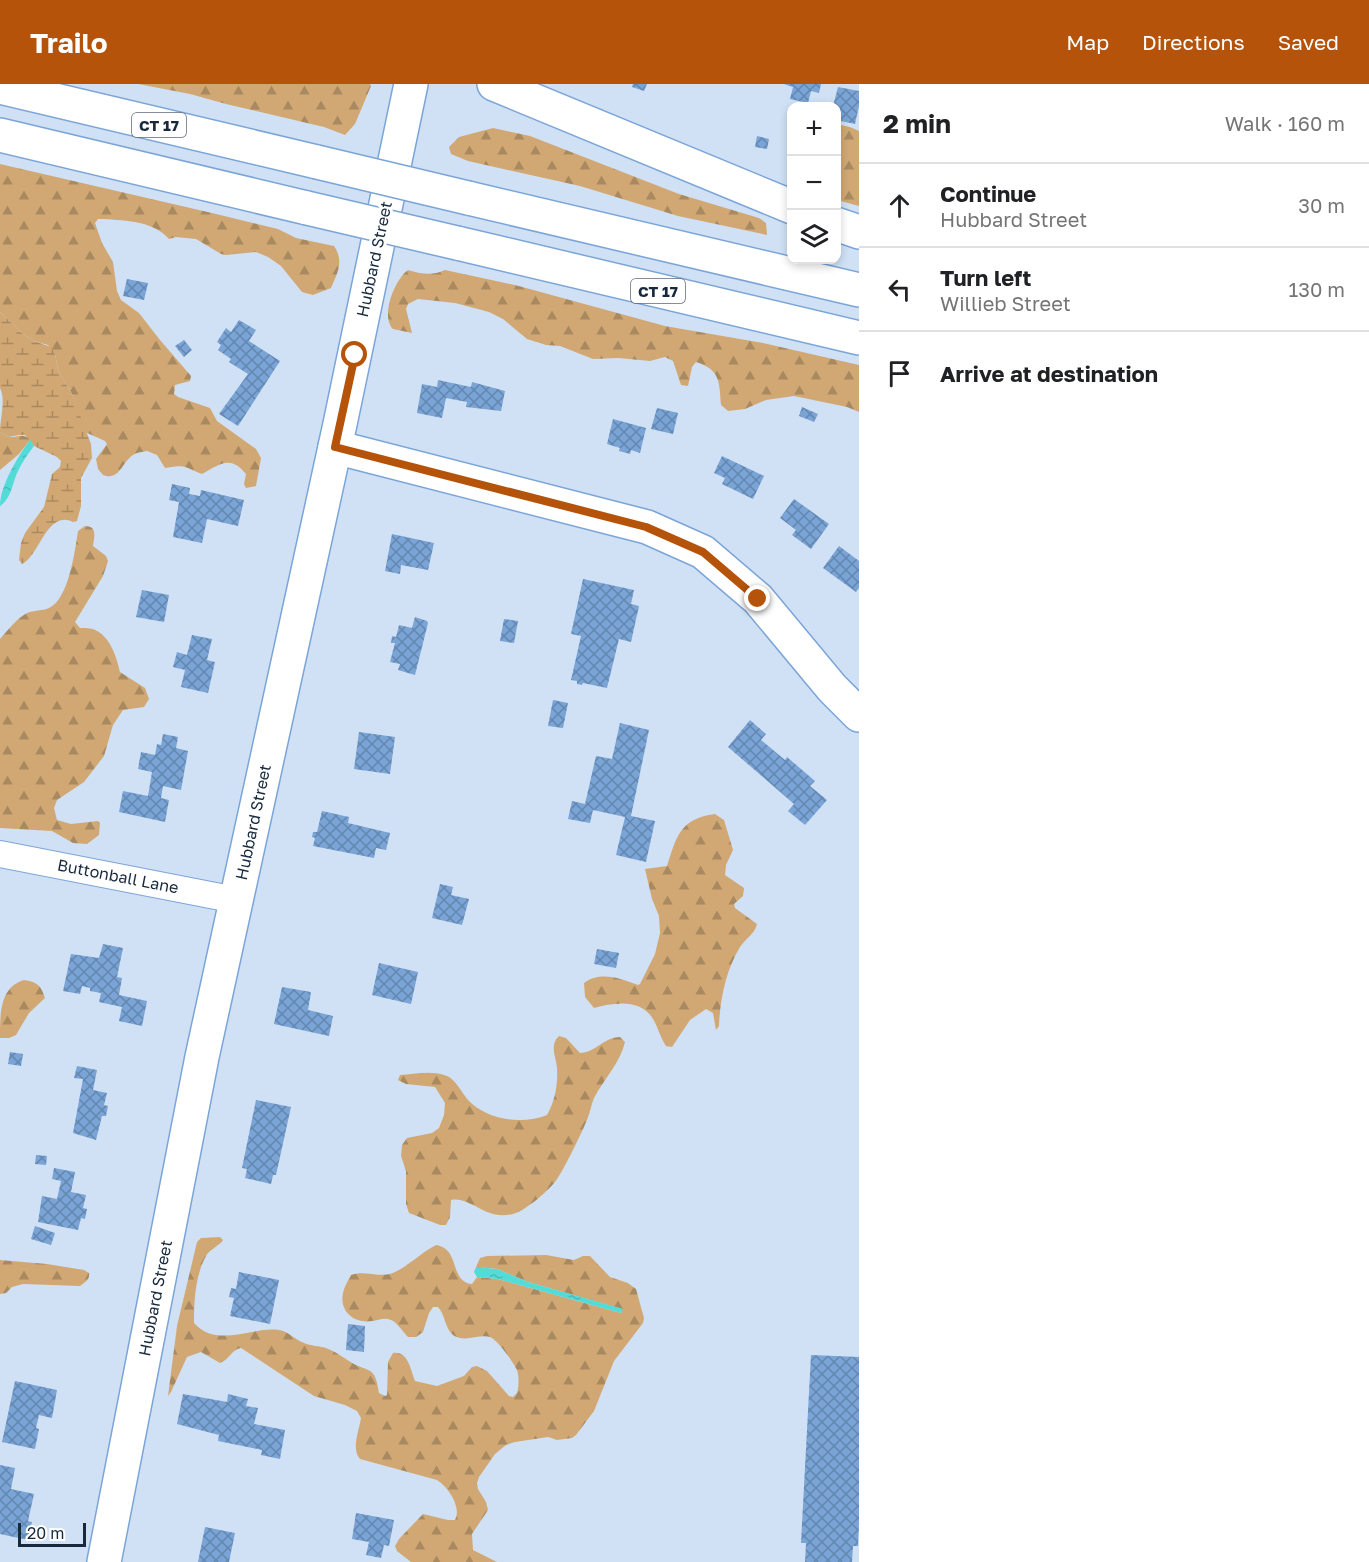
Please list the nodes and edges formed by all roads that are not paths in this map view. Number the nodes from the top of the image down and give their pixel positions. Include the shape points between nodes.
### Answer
1 (411, 84) edge
2 (494, 84) edge
3 (0, 87) edge
4 (0, 135) edge
5 (787, 205) edge
6 (841, 225) edge
7 (859, 232) edge
8 (859, 290) edge
9 (859, 338) edge
10 (335, 447) junction
11 (859, 715) edge
12 (0, 854) edge
13 (236, 900) junction
14 (104, 1562) edge

1 - 10 main road, Hubbard Street
2 - 5 main road
3 - 8 main road, CT 17, bridge
4 - 9 main road, CT 17, bridge
6 - 7 main road
10 - 11 main road via 646,527 703,552 758,599
10 - 13 main road, Hubbard Street
12 - 13 street, Buttonball Lane
13 - 14 main road, Hubbard Street

